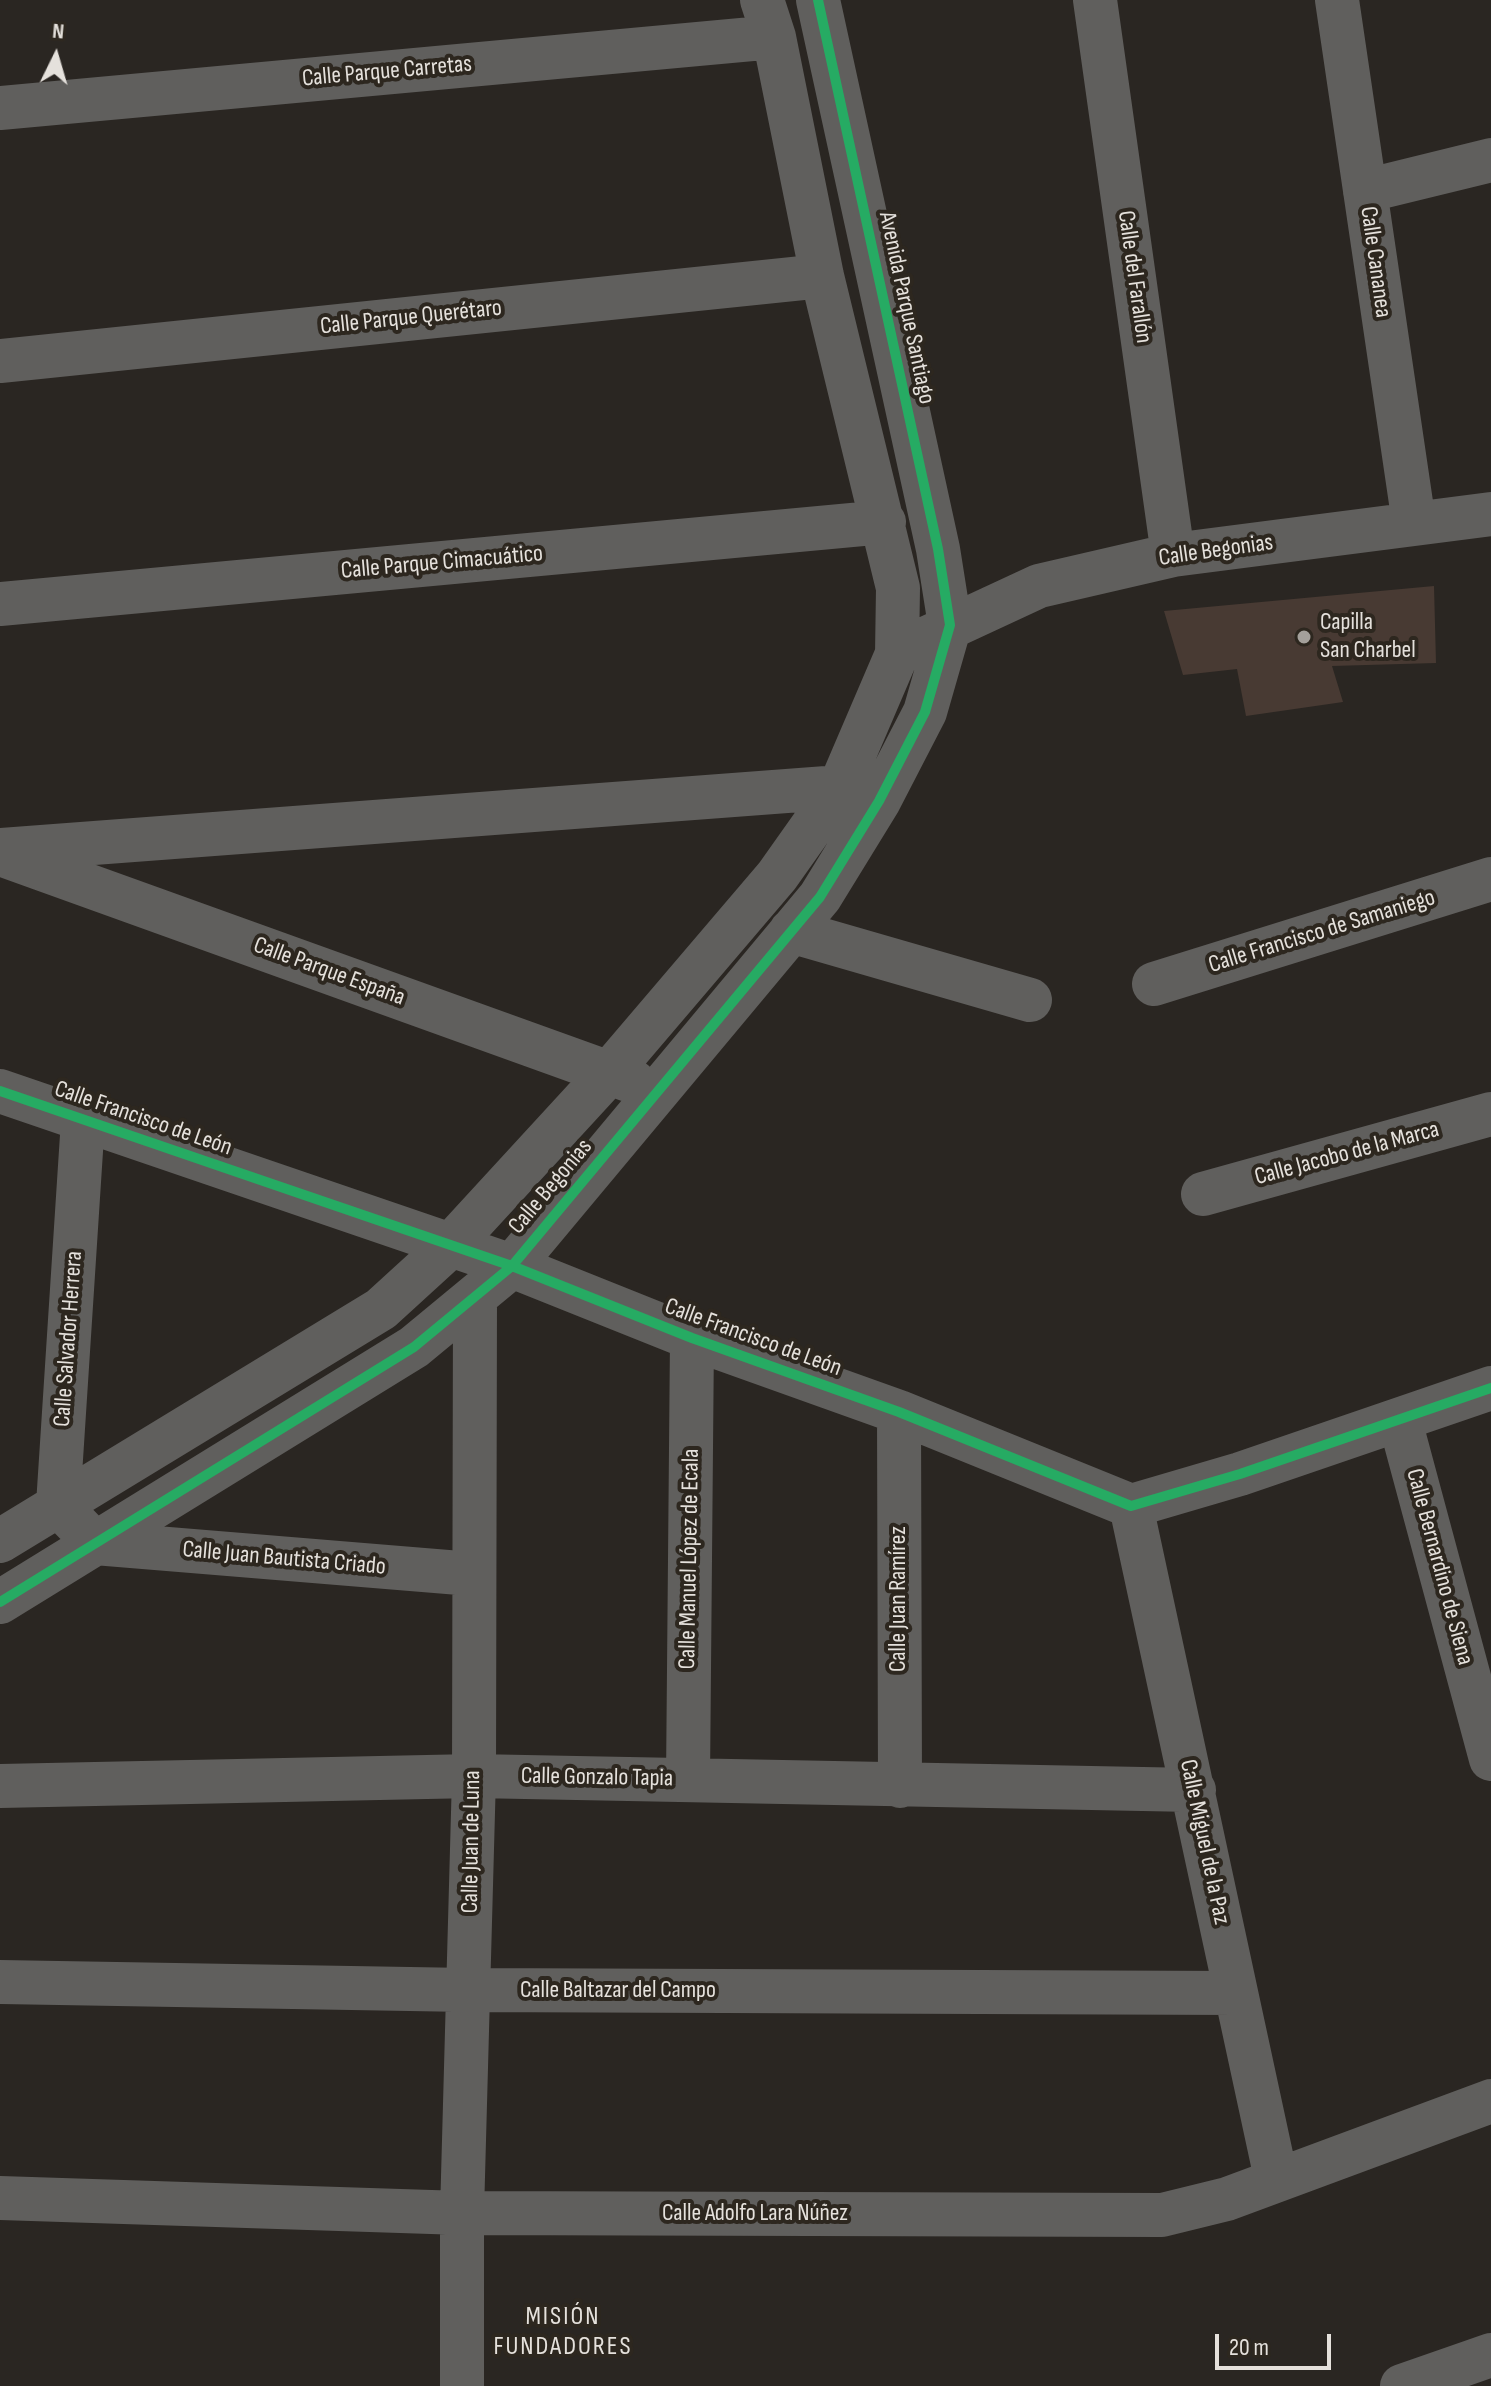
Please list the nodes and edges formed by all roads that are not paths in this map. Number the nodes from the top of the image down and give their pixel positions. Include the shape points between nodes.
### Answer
1 (818, 0) edge
2 (1095, 0) edge
3 (1337, 0) edge
4 (768, 18) edge
5 (0, 108) edge
6 (1491, 160) edge
7 (1365, 191) junction
8 (822, 276) junction
9 (0, 361) edge
10 (1491, 514) edge
11 (884, 522) junction
12 (1414, 523) junction
13 (1173, 555) junction
14 (0, 604) edge
15 (950, 625) junction
16 (897, 654) junction
17 (840, 787) junction
18 (0, 852) edge
19 (1491, 879) edge
20 (791, 931) junction
21 (1154, 984) dead end
22 (1030, 1000) dead end
23 (609, 1073) junction
24 (0, 1091) edge
25 (658, 1091) junction
26 (1491, 1114) edge
27 (83, 1120) junction
28 (1203, 1194) dead end
29 (450, 1246) junction
30 (512, 1266) junction
31 (475, 1298) junction
32 (692, 1338) junction
33 (1491, 1388) edge
34 (899, 1412) junction
35 (1400, 1421) junction
36 (58, 1505) junction
37 (1131, 1506) junction
38 (0, 1541) edge
39 (95, 1543) junction
40 (472, 1574) junction
41 (0, 1602) edge
42 (1491, 1759) edge
43 (474, 1776) junction
44 (688, 1779) junction
45 (0, 1786) edge
46 (900, 1786) junction
47 (1194, 1790) junction
48 (0, 1982) edge
49 (468, 1990) junction
50 (1236, 1993) junction
51 (1491, 2101) edge
52 (1276, 2178) junction
53 (0, 2198) edge
54 (462, 2213) junction
55 (1491, 2355) edge
56 (462, 2386) edge
57 (1402, 2386) edge

1 - 15 street, Avenida Parque Santiago
2 - 13 street, Calle del Farallón
3 - 7 street, Calle Cananea
4 - 5 street, Calle Parque Carretas
4 - 8 street
6 - 7 street
7 - 12 street, Calle Cananea
8 - 9 street, Calle Parque Querétaro
8 - 11 street
10 - 12 street, Calle Begonias
11 - 14 street, Calle Parque Cimacuático
11 - 16 street via 898,588
12 - 13 street, Calle Begonias
13 - 15 street, Calle Begonias via 1039,586
15 - 16 street, Calle Begonias
15 - 20 street, Calle Begonias via 925,712 879,801 820,897
16 - 17 street, Calle Begonias
17 - 18 street
17 - 23 street, Calle Begonias via 777,876
18 - 23 street, Calle Parque España
19 - 21 street, Calle Francisco de Samaniego
20 - 22 street
20 - 25 street, Calle Begonias
23 - 25 street, Calle Parque España
23 - 29 street, Calle Begonias
24 - 27 street, Calle Francisco de León
25 - 30 street, Calle Begonias
26 - 28 street, Calle Jacobo de la Marca
27 - 29 street, Calle Francisco de León
27 - 36 street, Calle Salvador Herrera
29 - 30 street, Calle Francisco de León
29 - 36 street, Calle Begonias via 381,1309
30 - 31 street, Calle Begonias
30 - 32 street, Calle Francisco de León
31 - 39 street, Calle Begonias via 414,1347
31 - 40 street, Calle Juan de Luna
32 - 34 street, Calle Francisco de León
32 - 44 street, Calle Manuel López de Ecala
33 - 35 street
34 - 37 street, Calle Francisco de León
34 - 46 street, Calle Juan Ramírez
35 - 37 street
35 - 42 street, Calle Bernardino de Siena
36 - 38 street, Calle Begonias
36 - 39 street
37 - 47 street, Calle Miguel de la Paz
39 - 40 street, Calle Juan Bautista Criado
39 - 41 street, Calle Begonias
40 - 43 street, Calle Juan de Luna
43 - 44 street, Calle Gonzalo Tapia
43 - 45 street, Calle Gonzalo Tapia
43 - 49 street, Calle Juan de Luna
44 - 46 street, Calle Gonzalo Tapia
46 - 47 street, Calle Gonzalo Tapia
47 - 50 street, Calle Miguel de la Paz
48 - 49 street, Calle Baltazar del Campo
49 - 50 street, Calle Baltazar del Campo
49 - 54 street, Calle Juan de Luna
50 - 52 street, Calle Miguel de la Paz
51 - 52 street, Calle Adolfo Lara Núñez
52 - 54 street, Calle Adolfo Lara Núñez via 1227,2199 1162,2215
53 - 54 street, Calle Adolfo Lara Núñez
54 - 56 street, Calle Juan de Luna
55 - 57 street

